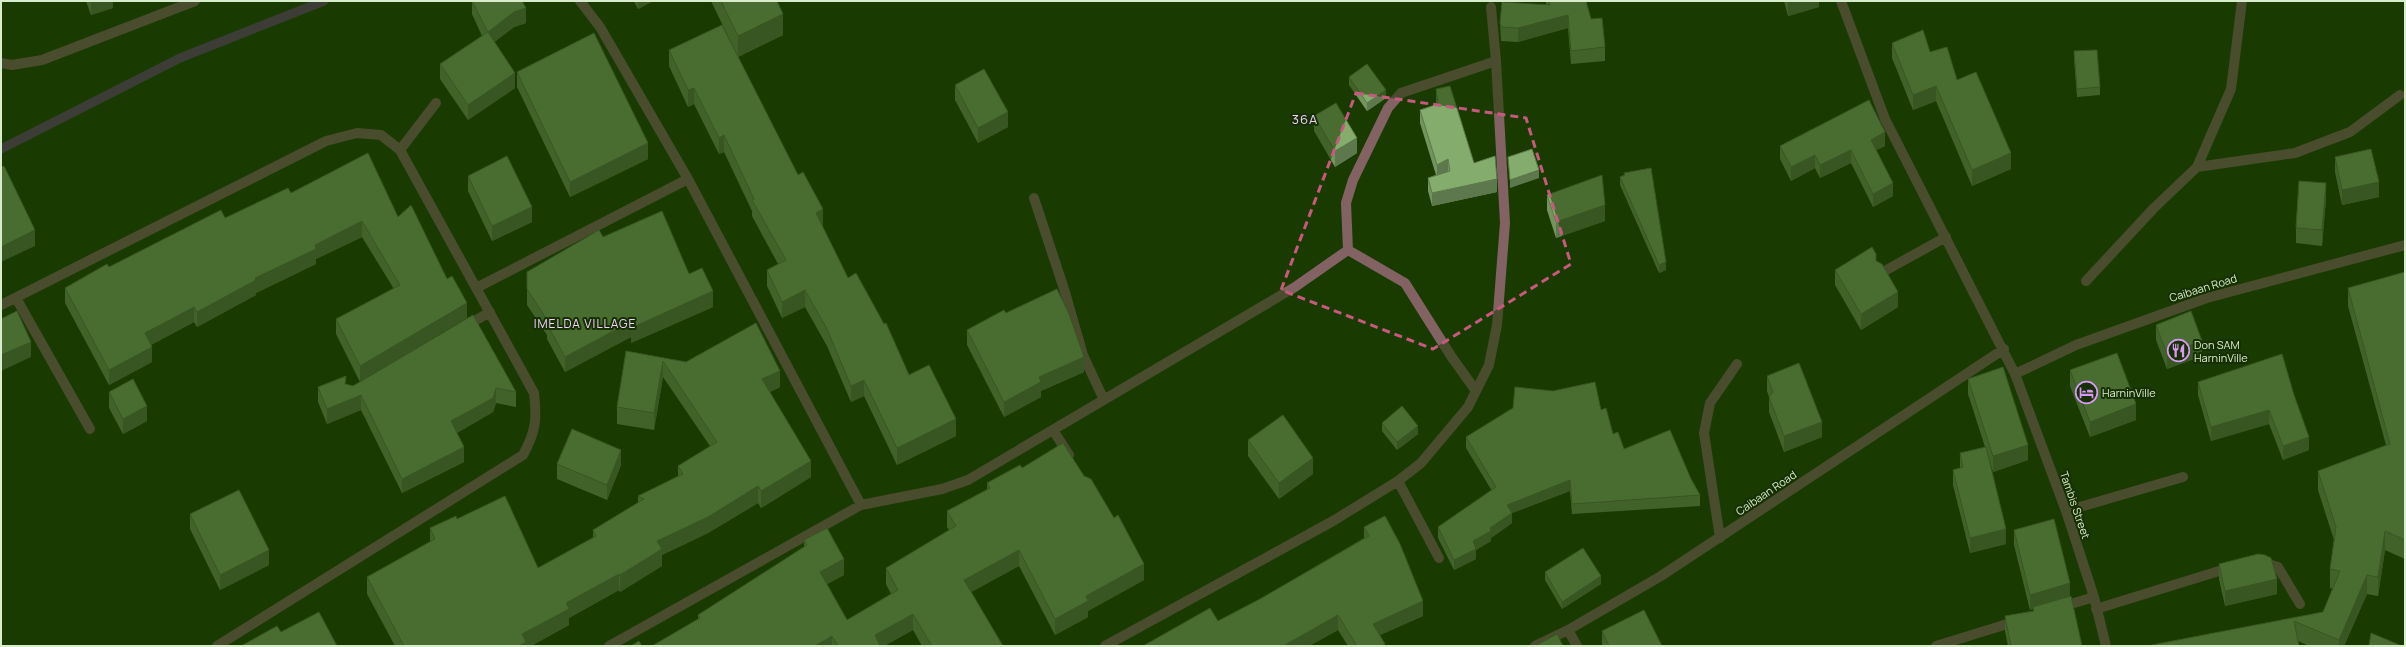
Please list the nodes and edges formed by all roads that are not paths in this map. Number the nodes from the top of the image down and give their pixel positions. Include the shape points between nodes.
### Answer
1 (195, 1) edge
2 (580, 1) edge
3 (1841, 1) edge
4 (2242, 1) edge
5 (1491, 7) dead end
6 (1496, 61) junction
7 (1, 63) edge
8 (2400, 95) dead end
9 (436, 102) dead end
10 (400, 150) junction
11 (2197, 167) junction
12 (688, 179) junction
13 (1034, 198) dead end
14 (1946, 237) junction
15 (2405, 245) edge
16 (1348, 250) junction
17 (1881, 273) edge
18 (2086, 281) dead end
19 (476, 288) junction
20 (16, 298) junction
21 (1, 305) edge
22 (490, 312) junction
23 (457, 332) edge
24 (2004, 349) junction
25 (1737, 364) dead end
26 (2015, 374) junction
27 (1476, 391) junction
28 (1104, 400) junction
29 (90, 429) dead end
30 (1053, 430) junction
31 (1074, 463) edge
32 (2183, 477) dead end
33 (1398, 481) junction
34 (861, 505) junction
35 (2066, 511) junction
36 (1720, 538) junction
37 (1439, 558) dead end
38 (2094, 597) junction
39 (2300, 604) dead end
40 (2096, 609) junction
41 (2049, 611) edge
42 (2026, 618) edge
43 (1568, 630) junction
44 (217, 646) edge
45 (608, 646) edge
46 (1106, 646) edge
47 (1535, 646) edge
48 (1577, 646) edge
49 (1936, 646) edge
50 (2106, 646) edge

1 - 7 street via 42,60 12,65
2 - 12 street via 600,28
3 - 14 street, Tambis Street via 1886,119
4 - 11 street via 2231,89
5 - 6 street
6 - 16 street via 1400,93 1392,103 1350,188 1346,203
6 - 27 street via 1505,223 1497,325 1489,364
8 - 11 street via 2350,132 2295,153
9 - 10 street
10 - 19 street
10 - 20 street via 381,135 357,133 326,141
11 - 18 street via 2154,208
12 - 19 street
12 - 34 street
13 - 28 street via 1065,292 1082,355
14 - 17 street
14 - 24 street, Tambis Street
15 - 26 street, Caibaan Road via 2207,298 2076,345
16 - 27 street via 1405,283
16 - 28 street via 1295,287
19 - 22 street
20 - 21 street
20 - 29 street
22 - 23 street
22 - 44 street via 534,393 537,418 534,435 523,455
24 - 26 street, Tambis Street
24 - 36 street, Caibaan Road
25 - 36 street via 1710,403 1704,433
26 - 35 street, Tambis Street
27 - 33 street via 1468,407 1421,463
28 - 30 street
30 - 31 street
30 - 34 street via 968,480 942,489
32 - 35 street
33 - 37 street
33 - 46 street via 1333,521
34 - 45 street
35 - 38 street, Tambis Street
36 - 43 street, Caibaan Road
38 - 40 street, Tambis Street
38 - 41 street
39 - 40 street via 2278,567 2264,562 2247,563
40 - 50 street, Tambis Street
42 - 49 street
43 - 47 street, Caibaan Road
43 - 48 street

